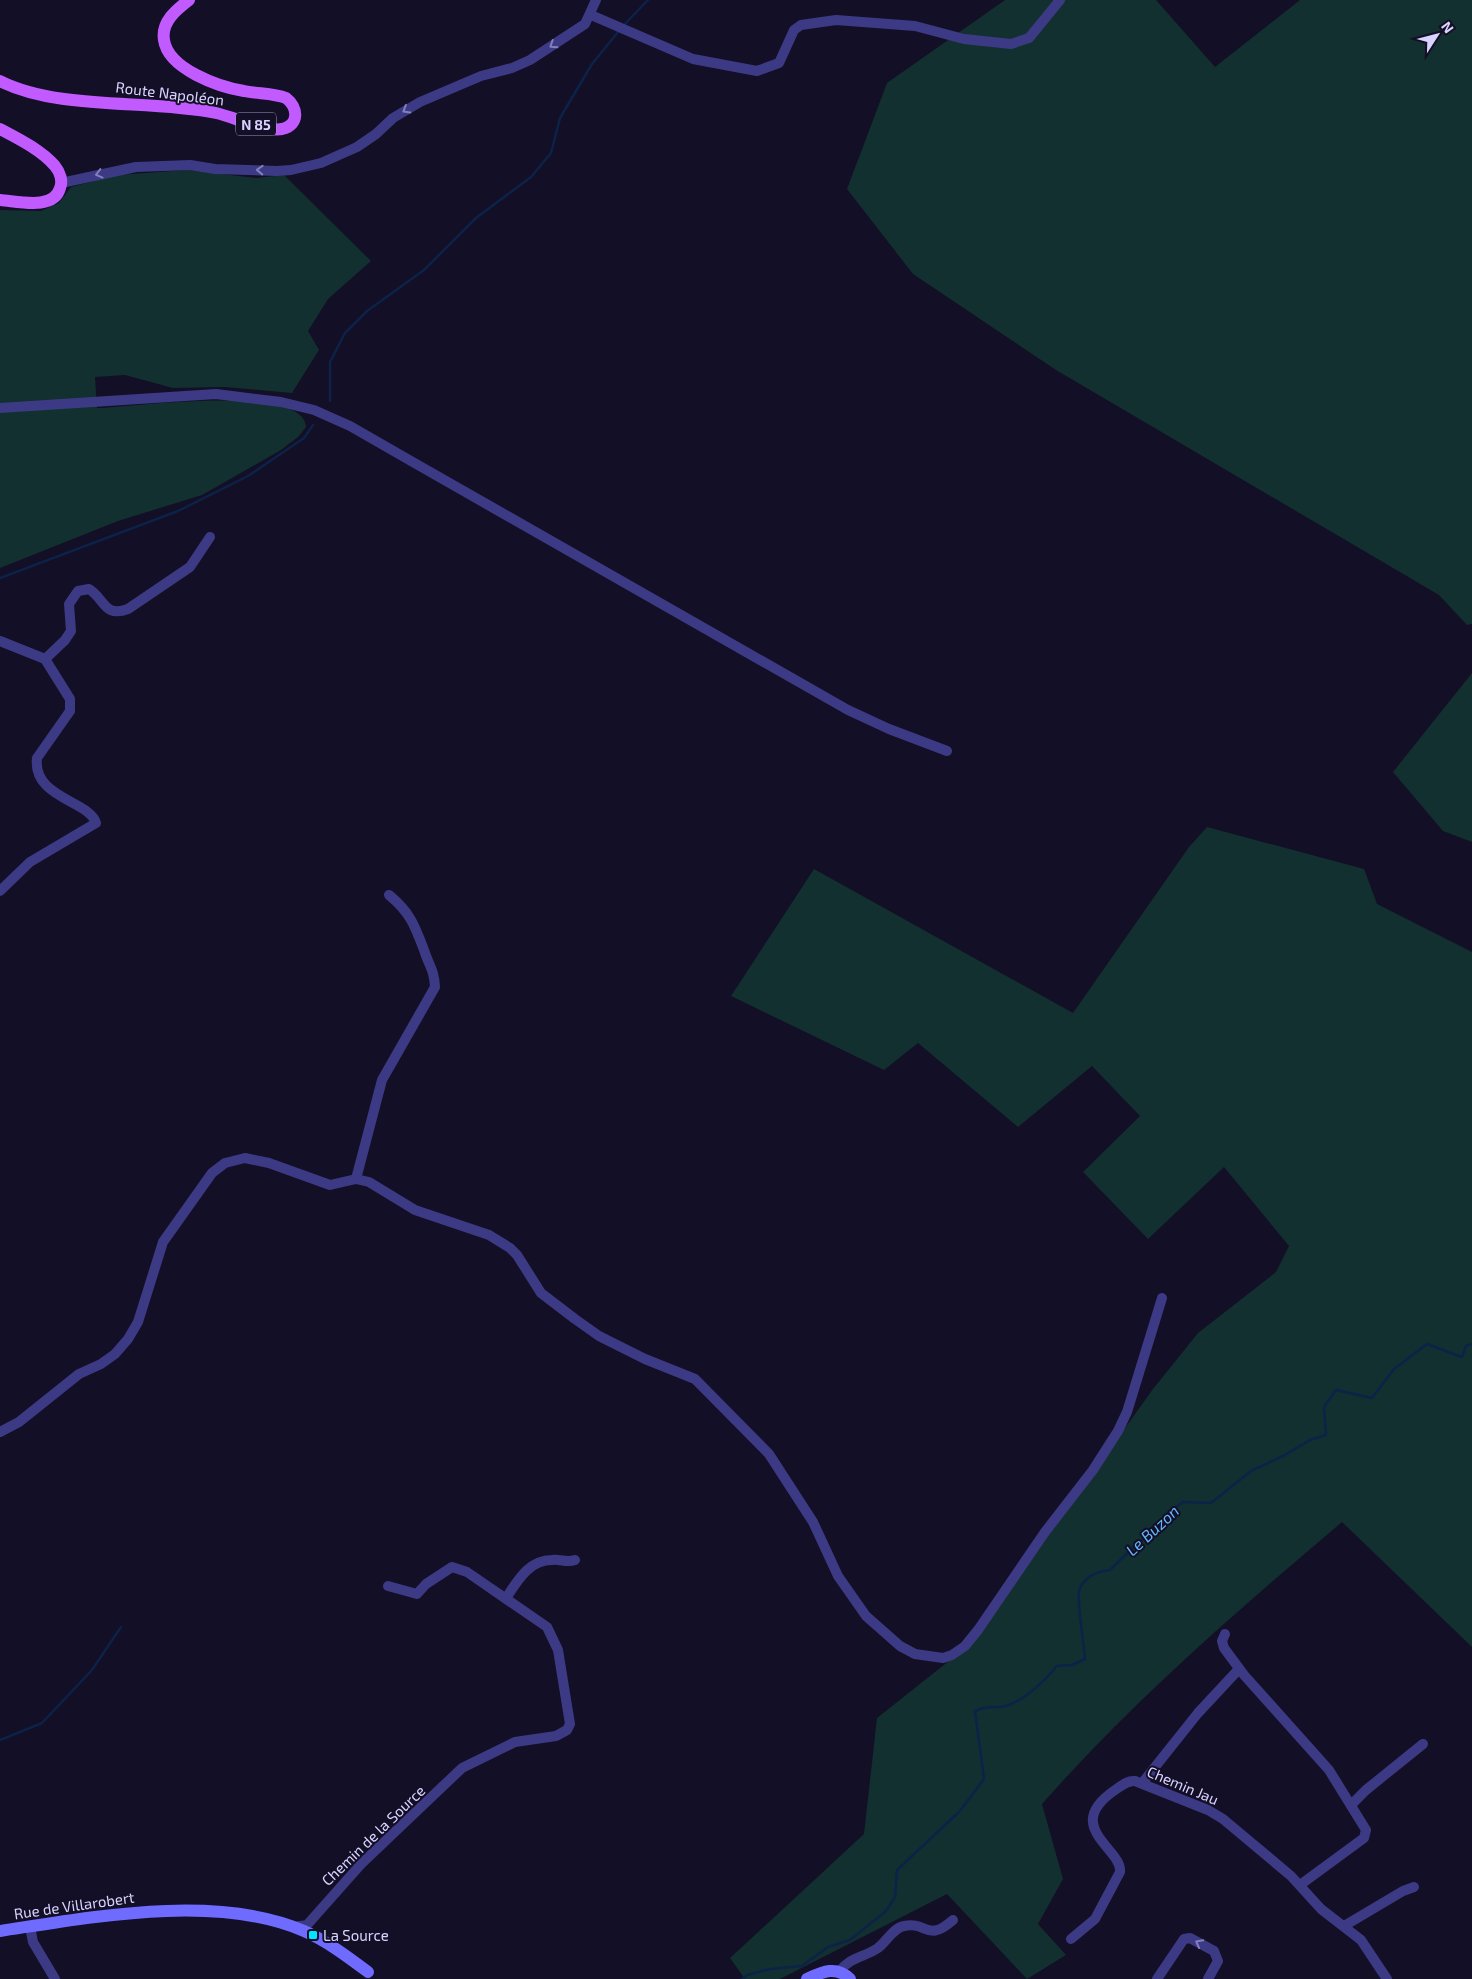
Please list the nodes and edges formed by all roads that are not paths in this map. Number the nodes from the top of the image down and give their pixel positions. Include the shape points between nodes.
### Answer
1 (189, 0) edge
2 (596, 0) edge
3 (1060, 0) edge
4 (591, 15) junction
5 (0, 81) edge
6 (0, 129) edge
7 (61, 183) junction
8 (0, 200) edge
9 (0, 408) edge
10 (210, 536) dead end
11 (0, 641) edge
12 (45, 659) junction
13 (947, 751) dead end
14 (0, 891) edge
15 (390, 895) dead end
16 (356, 1179) junction
17 (1162, 1298) dead end
18 (0, 1432) edge
19 (575, 1560) dead end
20 (388, 1586) dead end
21 (506, 1598) junction
22 (1225, 1634) dead end
23 (1239, 1669) junction
24 (1423, 1744) dead end
25 (1143, 1782) junction
26 (1351, 1805) junction
27 (1300, 1885) junction
28 (1414, 1887) dead end
29 (242, 1915) junction
30 (953, 1920) dead end
31 (307, 1925) junction
32 (30, 1926) junction
33 (1344, 1926) junction
34 (294, 1927) junction
35 (0, 1931) edge
36 (1071, 1939) dead end
37 (372, 1975) edge
38 (845, 1975) edge
39 (55, 1979) edge
40 (807, 1979) edge
41 (1157, 1979) edge
42 (1208, 1979) edge
43 (1387, 1979) edge

1 - 5 main road, Route Napoléon / N 85 via 168,19 164,31 171,57 184,67 226,86 286,98 296,112 290,125 279,129 194,110 54,97 24,91
2 - 4 street
3 - 4 street via 1029,38 1011,44 964,39 915,26 836,20 801,25 794,30 779,63 757,71 693,59
4 -> 7 street via 579,29 530,60 481,76 420,102 393,118 357,148 321,163 276,171 190,165 136,167
6 - 7 main road via 46,158 58,171
7 - 8 main road via 56,197 46,202
9 - 13 street via 216,394 282,402 314,410 404,456 848,710
10 - 12 street via 190,567 128,609 111,611 94,592 84,588 78,591 69,604 71,631
11 - 12 street
12 - 14 street via 72,705 37,758 39,774 53,791 90,815 96,823 30,862
15 - 16 street via 403,906 418,930 434,972 435,987 382,1080
16 - 17 street via 369,1182 415,1210 489,1235 510,1248 541,1293 599,1336 695,1379 769,1454 813,1522 838,1576 866,1616 889,1638 928,1658 952,1655 965,1646 1093,1470 1127,1412
16 - 18 street via 330,1184 269,1163 245,1158 225,1162 212,1173 163,1242 138,1322 128,1339 115,1354 79,1374 19,1422
19 - 21 street via 542,1560 530,1566
20 - 21 street via 416,1594 452,1567 467,1572
21 - 31 street, Chemin de la Source via 547,1627 552,1636 558,1650 570,1724 567,1730 556,1736 515,1742 462,1768 362,1863
22 - 23 street via 1224,1648
23 - 25 street via 1198,1713
23 - 26 street via 1330,1770
24 - 26 street
25 - 27 street, Chemin Jau via 1224,1819
25 - 36 street, Chemin Jau via 1131,1780 1108,1795 1097,1808 1093,1824 1097,1835 1118,1863 1120,1872 1095,1920
26 - 27 street via 1366,1830 1364,1838
27 - 33 street, Chemin Jau via 1312,1901
28 - 33 street
29 - 31 main road, Rue de Villarobert via 268,1914
29 - 32 main road, Rue de Villarobert via 149,1911
29 - 34 main road, Rue de Villarobert
30 - 38 street via 934,1932 912,1924 901,1926 872,1952 856,1957
31 - 34 street
31 - 37 main road, Rue de Villarobert via 339,1945
32 - 35 main road, Rue de Villarobert
32 - 39 street via 34,1942
33 - 43 street, Chemin Jau via 1365,1944
34 - 37 main road, Rue de Villarobert via 322,1940
38 - 40 main road via 822,1972
42 -> 41 street via 1218,1961 1214,1951 1190,1938 1184,1940

